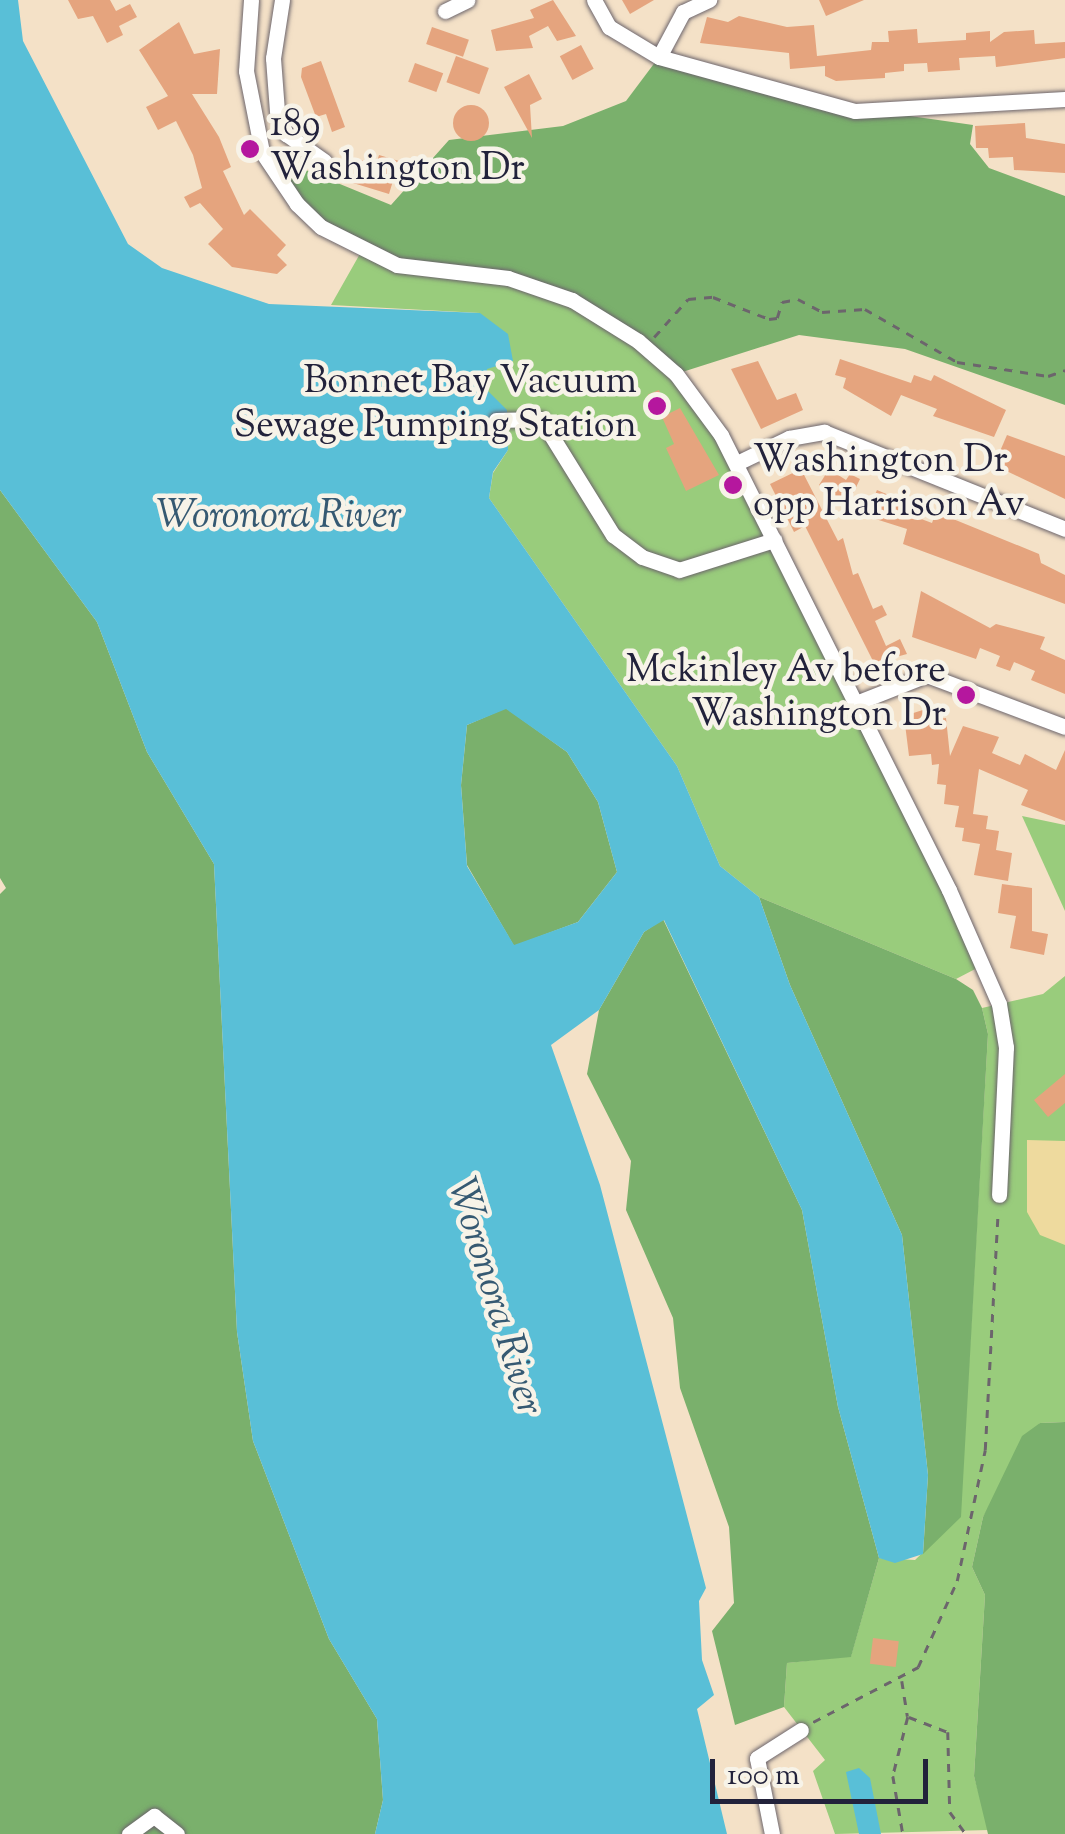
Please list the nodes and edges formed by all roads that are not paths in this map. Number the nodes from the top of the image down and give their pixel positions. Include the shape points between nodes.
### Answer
1 (251, 0) edge
2 (282, 0) edge
3 (468, 0) edge
4 (594, 0) edge
5 (709, 0) edge
6 (445, 11) dead end
7 (660, 56) junction
8 (1065, 99) edge
9 (324, 161) dead end
10 (496, 420) dead end
11 (737, 463) junction
12 (1065, 529) edge
13 (774, 540) junction
14 (856, 703) junction
15 (1065, 727) edge
16 (998, 1195) road end
17 (801, 1730) road end
18 (128, 1834) edge
19 (177, 1834) edge
20 (772, 1834) edge

1 - 11 street via 246,71 262,152 321,228 397,265 542,288 638,341 690,389
2 - 9 street via 273,58 277,111 286,134
3 - 6 street
4 - 7 street via 609,28
5 - 7 street via 683,12
7 - 8 street via 855,110
10 - 13 street via 541,419 612,535 642,556 679,570
11 - 12 street via 789,438 824,432
11 - 13 street
13 - 14 street
14 - 15 street via 927,675
14 - 16 street via 999,1004 1006,1047
17 - 20 street via 757,1758
18 - 19 street via 154,1816

